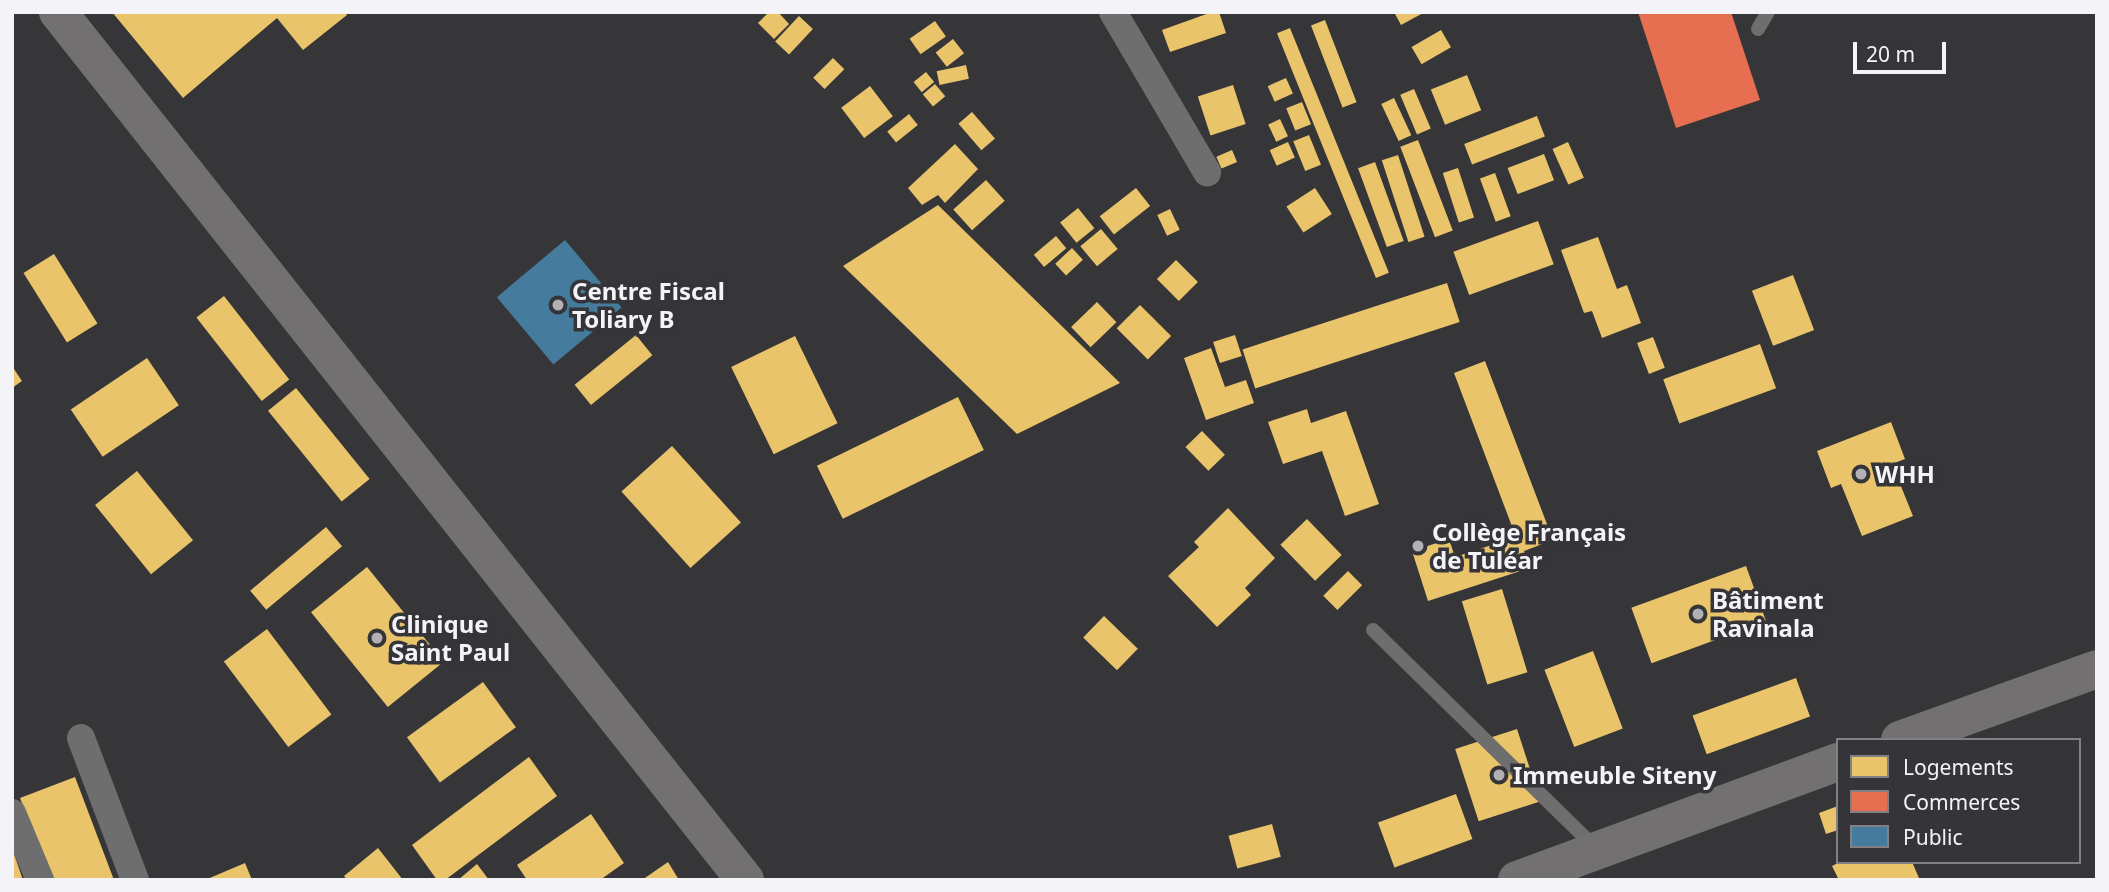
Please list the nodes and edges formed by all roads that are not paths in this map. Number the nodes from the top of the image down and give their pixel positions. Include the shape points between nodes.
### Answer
1 (58, 12) edge
2 (1113, 12) edge
3 (1768, 12) edge
4 (1758, 29) dead end
5 (1207, 172) dead end
6 (1373, 629) dead end
7 (2097, 669) edge
8 (81, 738) dead end
9 (1906, 738) edge
10 (1836, 763) edge
11 (12, 813) edge
12 (1596, 848) junction
13 (40, 880) edge
14 (135, 880) edge
15 (745, 880) edge
16 (1517, 880) edge

1 - 15 street
2 - 5 street
3 - 4 lane
6 - 12 lane
7 - 9 street
8 - 14 street
10 - 12 street
11 - 13 street
12 - 16 street

